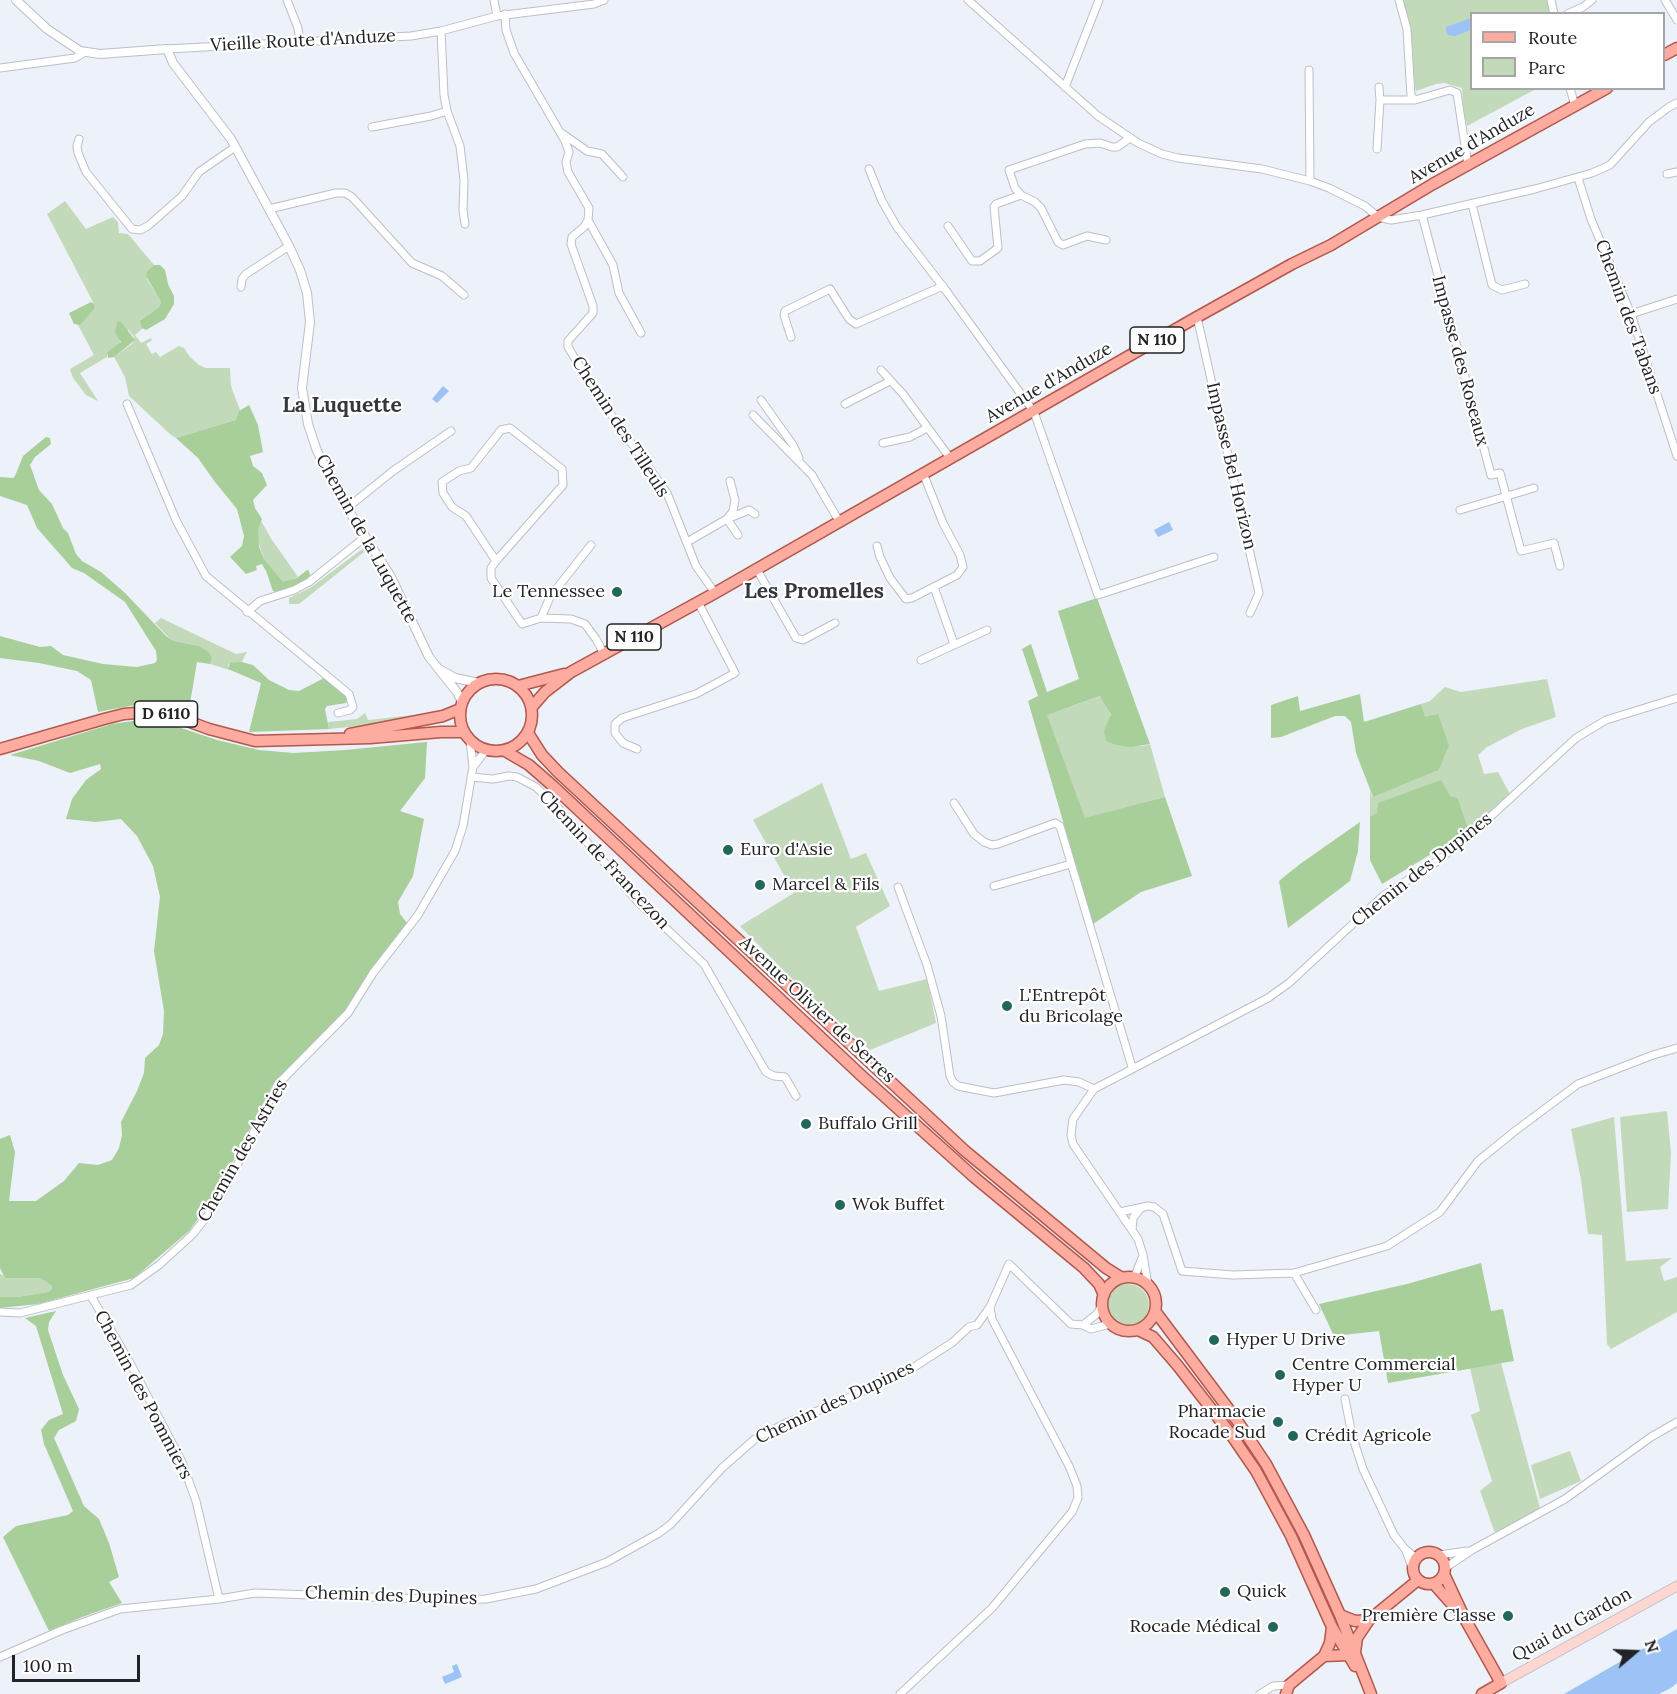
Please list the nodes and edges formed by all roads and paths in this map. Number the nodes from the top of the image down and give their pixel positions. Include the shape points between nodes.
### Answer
1 (16, 0) edge
2 (287, 0) edge
3 (494, 0) edge
4 (604, 0) edge
5 (968, 0) edge
6 (1100, 0) edge
7 (1399, 0) edge
8 (1592, 0) edge
9 (1665, 0) edge
10 (1573, 12) edge
11 (505, 15) junction
12 (496, 16) junction
13 (1677, 20) edge
14 (441, 31) junction
15 (300, 40) junction
16 (166, 49) junction
17 (85, 52) junction
18 (0, 68) edge
19 (1309, 70) dead end
20 (1065, 87) junction
21 (1379, 87) dead end
22 (1571, 90) edge
23 (1603, 90) edge
24 (1380, 100) junction
25 (1415, 100) junction
26 (1677, 103) edge
27 (1575, 106) junction
28 (447, 111) junction
29 (372, 127) dead end
30 (561, 133) junction
31 (1130, 138) junction
32 (79, 139) dead end
33 (235, 147) junction
34 (1377, 149) dead end
35 (1468, 165) junction
36 (869, 169) dead end
37 (1677, 172) edge
38 (1667, 174) dead end
39 (623, 177) dead end
40 (1578, 178) junction
41 (1310, 181) junction
42 (1020, 195) junction
43 (1472, 204) junction
44 (269, 209) junction
45 (1422, 215) junction
46 (1378, 217) junction
47 (588, 220) junction
48 (465, 224) dead end
49 (948, 226) dead end
50 (1106, 240) dead end
51 (289, 246) junction
52 (1525, 284) dead end
53 (942, 285) junction
54 (241, 287) dead end
55 (464, 295) dead end
56 (1677, 299) edge
57 (1631, 314) junction
58 (1197, 317) junction
59 (641, 333) dead end
60 (791, 337) dead end
61 (881, 370) dead end
62 (890, 381) junction
63 (761, 400) dead end
64 (128, 404) dead end
65 (845, 404) dead end
66 (1034, 412) junction
67 (753, 415) dead end
68 (927, 428) junction
69 (451, 431) dead end
70 (883, 443) dead end
71 (1677, 456) edge
72 (950, 458) junction
73 (800, 460) junction
74 (924, 473) junction
75 (730, 481) dead end
76 (1534, 488) dead end
77 (1506, 496) junction
78 (346, 508) junction
79 (1460, 510) dead end
80 (755, 514) dead end
81 (727, 519) junction
82 (839, 521) junction
83 (738, 535) dead end
84 (365, 537) junction
85 (687, 542) junction
86 (591, 545) dead end
87 (877, 546) dead end
88 (1214, 557) dead end
89 (496, 561) junction
90 (1560, 566) dead end
91 (756, 568) junction
92 (934, 587) junction
93 (715, 593) junction
94 (698, 602) junction
95 (247, 612) junction
96 (1250, 613) dead end
97 (541, 618) junction
98 (835, 623) dead end
99 (987, 630) dead end
100 (954, 644) junction
101 (604, 654) junction
102 (921, 660) dead end
103 (438, 669) junction
104 (571, 672) junction
105 (479, 683) junction
106 (518, 686) junction
107 (1677, 698) edge
108 (461, 705) junction
109 (531, 707) junction
110 (338, 713) dead end
111 (528, 733) junction
112 (467, 736) junction
113 (333, 738) junction
114 (0, 749) edge
115 (638, 749) dead end
116 (486, 750) junction
117 (505, 751) junction
118 (473, 767) junction
119 (471, 777) junction
120 (954, 803) dead end
121 (1071, 864) junction
122 (994, 886) dead end
123 (898, 887) dead end
124 (1677, 1048) edge
125 (1132, 1068) junction
126 (1094, 1089) junction
127 (796, 1096) dead end
128 (1140, 1209) junction
129 (1120, 1212) junction
130 (1132, 1230) junction
131 (1143, 1256) junction
132 (1294, 1273) junction
133 (1122, 1278) junction
134 (1134, 1278) junction
135 (1148, 1285) junction
136 (91, 1296) junction
137 (1103, 1300) junction
138 (990, 1307) junction
139 (1316, 1310) dead end
140 (1155, 1311) junction
141 (0, 1312) edge
142 (1110, 1324) junction
143 (1083, 1325) junction
144 (1138, 1330) junction
145 (1345, 1399) dead end
146 (1677, 1422) edge
147 (1472, 1550) junction
148 (1439, 1556) junction
149 (1414, 1562) junction
150 (1445, 1571) junction
151 (1418, 1580) junction
152 (1434, 1584) junction
153 (1677, 1586) edge
154 (219, 1599) junction
155 (1341, 1615) junction
156 (1465, 1619) junction
157 (1369, 1620) junction
158 (1332, 1628) junction
159 (1352, 1654) junction
160 (1324, 1656) junction
161 (0, 1657) edge
162 (1501, 1683) junction
163 (1288, 1690) edge
164 (900, 1694) edge
165 (1260, 1694) edge
166 (1371, 1694) edge
167 (1482, 1694) edge

1 - 17 street, Vieille Route d'Anduze via 57,37
2 - 15 street
3 - 12 street
4 - 11 street, Vieille Route d'Anduze
5 - 20 street
6 - 20 street
7 - 25 street via 1407,29 1411,96
8 - 10 street
9 - 13 street
11 - 12 street, Vieille Route d'Anduze
11 - 30 street via 514,53
12 - 14 street, Vieille Route d'Anduze
14 - 15 street, Vieille Route d'Anduze via 411,36
14 - 28 street
15 - 16 street, Vieille Route d'Anduze
16 - 17 street, Vieille Route d'Anduze
16 - 33 street, Chemin de la Luquette
17 - 18 street via 75,58
19 - 41 street
20 - 31 street
21 - 24 street
22 - 27 street
23 - 27 main road, Avenue d'Anduze / N 110
24 - 25 street
24 - 34 street
25 - 35 street via 1450,90 1457,93
26 - 40 street via 1649,122 1610,165
27 - 35 main road, Avenue d'Anduze / N 110
28 - 29 street
28 - 48 street via 460,146
30 - 39 street via 587,151 602,154
30 - 47 street via 569,152 568,172 589,208
31 - 41 street via 1178,158 1262,169
31 - 42 street via 1117,147 1085,144 1009,170
32 - 33 street via 78,153 86,172 132,229 140,230 182,196 199,172
33 - 44 street, Chemin de la Luquette
35 - 46 main road, Avenue d'Anduze / N 110
36 - 53 street via 897,227
37 - 38 street
40 - 43 street
40 - 57 street, Chemin des Tabans
41 - 46 street via 1365,206
42 - 49 street via 994,207 998,248 980,261 972,261
42 - 50 street via 1041,208 1063,245 1088,236
43 - 45 street
43 - 52 street via 1492,285 1502,290
44 - 51 street, Chemin de la Luquette
44 - 55 street via 345,193 412,263 442,276
45 - 46 street via 1390,220
45 - 77 street, Impasse des Roseaux via 1491,475 1500,473
46 - 58 main road, Avenue d'Anduze / N 110
47 - 59 street via 613,265 619,293
47 - 85 street, Chemin des Tilleuls via 572,237 572,244 592,313 568,341 568,347 597,396 661,482
51 - 54 street via 246,274
51 - 78 street, Chemin de la Luquette via 304,282 309,313 302,388 307,418 317,451
53 - 60 street via 856,324 830,289 785,312
53 - 66 street
56 - 57 street
57 - 71 street, Chemin des Tabans
58 - 66 main road, Avenue d'Anduze / N 110
58 - 96 street, Impasse Bel Horizon via 1259,593
61 - 62 street
62 - 65 street
62 - 68 street
63 - 73 street via 794,445
64 - 95 street via 176,520 203,572
66 - 72 main road, Avenue d'Anduze / N 110
66 - 88 street via 1098,595
67 - 73 street
68 - 70 street via 910,437
68 - 72 street
69 - 78 street
72 - 74 main road, Avenue d'Anduze / N 110
73 - 82 street
74 - 82 main road, Avenue d'Anduze / N 110
74 - 92 street via 963,567 957,575
75 - 81 street via 735,500
76 - 77 street
77 - 79 street
77 - 90 street, Impasse des Roseaux via 1521,552 1554,543
78 - 84 street, Chemin de la Luquette
80 - 81 street via 749,510
81 - 83 street
81 - 85 street
82 - 91 main road, Avenue d'Anduze / N 110
84 - 95 street via 309,582 260,601
84 - 103 street, Chemin de la Luquette via 391,577
85 - 93 street, Chemin des Tilleuls via 696,566
86 - 97 street via 550,597
87 - 92 street via 890,578 906,598
89 - 89 street via 466,516 452,507 443,493 442,482 471,468 501,430 510,428 562,469 563,484
89 - 97 street via 491,578 522,624
91 - 93 main road, Avenue d'Anduze / N 110
91 - 98 street via 796,638 803,640
92 - 100 street
93 - 94 main road, Avenue d'Anduze / N 110
94 - 101 main road, Avenue d'Anduze / N 110
94 - 115 street via 735,673 696,693 622,718 615,724 615,733 622,743
95 - 110 street via 349,694 354,707
97 - 101 street via 571,619 585,624
99 - 100 street
100 - 102 street
101 - 104 main road, Avenue d'Anduze / N 110
103 - 105 street via 455,678
103 - 108 street, Chemin de la Luquette
104 - 106 main road, Avenue d'Anduze / N 110
104 - 109 main road, Avenue d'Anduze / N 110
105 - 106 main road via 499,679
105 - 108 main road via 466,694
106 - 109 main road
107 - 125 street, Chemin des Dupines via 1606,720 1576,738 1476,830 1383,896 1289,983 1244,1012
108 - 112 main road via 460,721
108 - 113 main road, D 6110 via 443,716
109 - 111 main road
111 - 117 main road
111 - 133 main road, Avenue Olivier de Serres via 558,771 964,1150
112 - 113 main road, D 6110 via 441,732
112 - 116 main road
112 - 118 street, Chemin des Astries
113 - 114 main road, D 6110 via 255,741 171,715 148,712 114,717
116 - 117 main road
116 - 118 street, Chemin des Astries
117 - 137 main road, Avenue Olivier de Serres via 553,786 974,1178 1084,1268 1099,1284
118 - 119 street, Chemin des Astries
119 - 127 street, Chemin de Francezon via 517,777 536,788 563,813 638,902 704,964 766,1072 786,1077
119 - 136 street, Chemin des Astries via 463,826 454,851 418,915 348,1013 278,1084 212,1210 159,1265 130,1285
120 - 121 street via 974,834 992,845 1055,823 1060,826
121 - 122 street
121 - 125 street
123 - 126 street via 927,965 953,1082 994,1093 1064,1080
124 - 132 street via 1578,1084 1478,1161 1440,1212 1387,1246
125 - 126 street, Chemin des Dupines
126 - 129 street, Chemin des Dupines via 1073,1119 1071,1135 1073,1144
128 - 129 street
128 - 130 street via 1133,1218
128 - 132 street via 1154,1207 1162,1214 1182,1271 1233,1275
129 - 130 street, Chemin des Dupines
130 - 131 street, Chemin des Dupines
131 - 134 street
131 - 135 street, Chemin des Dupines
132 - 139 street
133 - 134 main road
133 - 137 main road via 1108,1287
134 - 135 main road
135 - 140 main road via 1156,1301
136 - 141 street, Chemin des Astries via 20,1313
136 - 154 street, Chemin des Pommiers via 182,1462 196,1502
137 - 142 main road
137 - 143 street via 1098,1313
138 - 143 street, Chemin des Dupines via 1009,1264 1071,1324
138 - 154 street, Chemin des Dupines via 977,1325 908,1371 755,1438 671,1524 597,1566 536,1589 486,1599 255,1593
138 - 164 street via 992,1320 1069,1466 1078,1498 1072,1512 992,1608
140 - 144 main road via 1152,1319
140 - 155 main road via 1266,1464
142 - 143 street via 1091,1329
142 - 144 main road via 1123,1330
144 - 158 main road via 1153,1337 1178,1366 1256,1471 1296,1544
145 - 149 street via 1363,1469 1394,1535
146 - 147 street via 1565,1499
147 - 148 street
147 - 150 street
148 - 149 main road via 1425,1552
148 - 150 main road
149 - 151 main road
150 - 152 main road
150 - 156 main road
151 - 152 main road
151 - 157 main road
152 - 156 main road
153 - 162 main road, Quai du Gardon
154 - 161 street, Chemin des Dupines via 120,1609
155 - 157 main road via 1355,1621
155 - 159 main road
156 - 162 main road
157 - 159 main road
158 - 159 main road
158 - 160 main road
159 - 160 main road
159 - 166 main road
160 - 163 main road
162 - 167 main road, Quai du Gardon
163 - 165 street via 1273,1686

